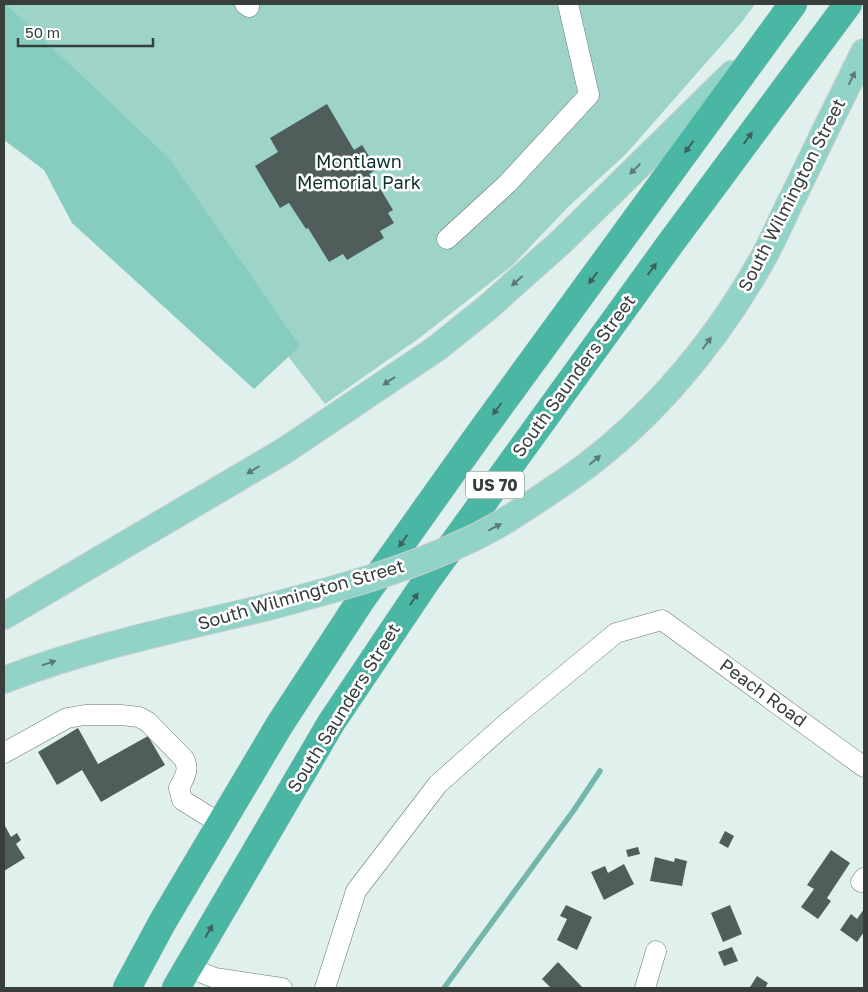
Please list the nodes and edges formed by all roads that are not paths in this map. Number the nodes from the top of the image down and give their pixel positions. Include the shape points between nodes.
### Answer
1 (568, 4) edge
2 (793, 4) edge
3 (848, 4) edge
4 (770, 37) junction
5 (864, 52) edge
6 (447, 239) dead end
7 (4, 616) edge
8 (4, 680) edge
9 (4, 753) edge
10 (861, 757) edge
11 (221, 824) junction
12 (656, 950) dead end
13 (181, 978) edge
14 (127, 988) edge
15 (282, 988) edge
16 (325, 988) edge
17 (645, 988) edge

1 - 6 street via 589,95 508,183
2 - 4 highway, US 70
13 -> 3 highway, South Saunders Street / US 70 via 331,723 427,580
4 -> 7 main road via 562,241 438,348 284,451
4 -> 11 highway, US 70 via 359,603 280,724
8 -> 5 main road, South Wilmington Street, bridge via 88,651 268,607 358,582 440,554 502,523 581,471 620,438 675,383 739,298 762,259
9 - 11 street via 66,718 85,715 139,717 184,759 186,774 179,788 182,800
10 - 16 street, Peach Road via 662,620 616,633 438,784 356,891
11 - 14 highway, US 70
12 - 17 street
13 - 15 street via 215,978

